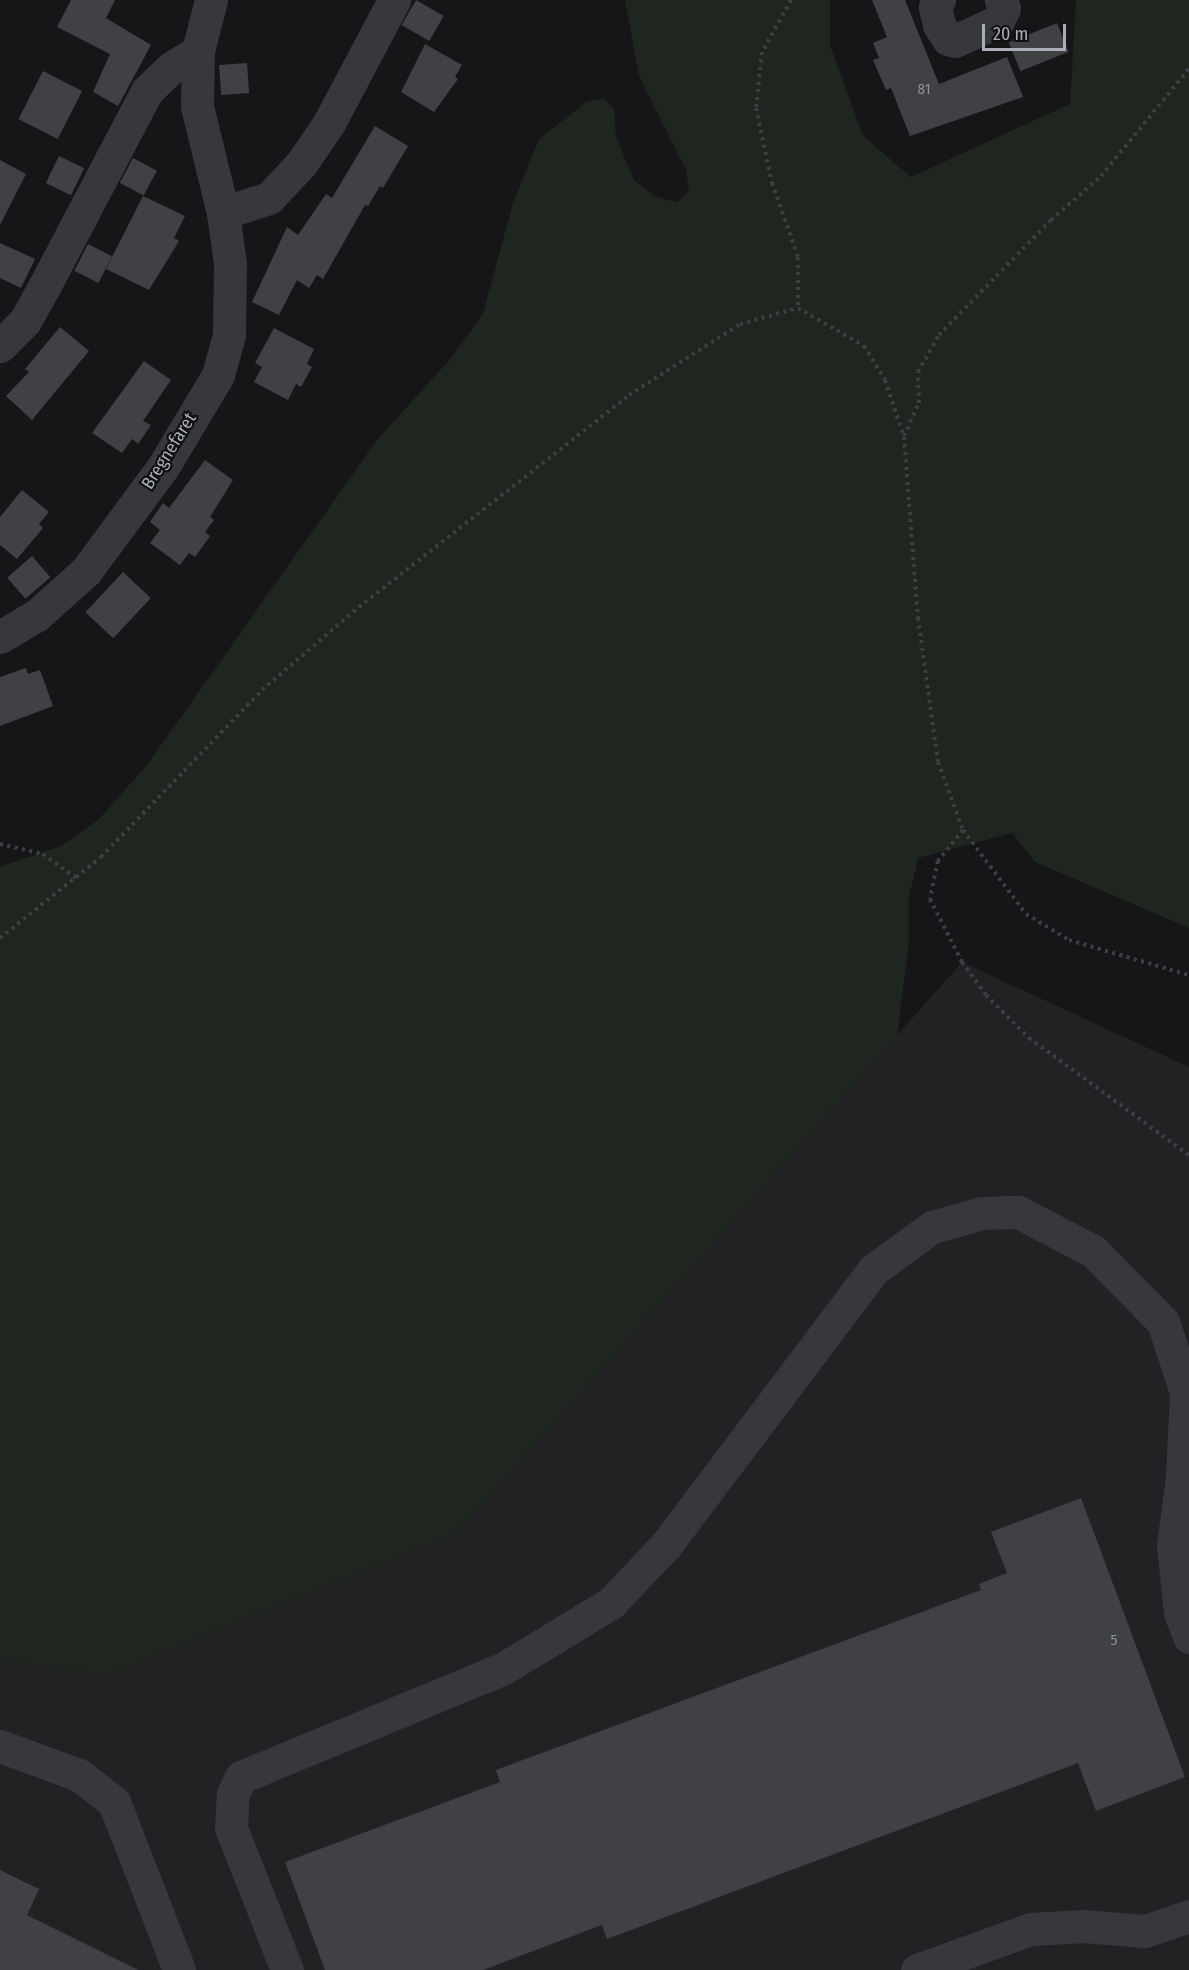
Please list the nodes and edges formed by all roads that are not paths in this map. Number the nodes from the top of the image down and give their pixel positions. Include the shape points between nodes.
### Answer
1 (211, 0) edge
2 (394, 0) edge
3 (939, 0) edge
4 (1001, 0) edge
5 (198, 51) junction
6 (223, 213) junction
7 (0, 346) edge
8 (0, 637) edge
9 (1189, 1637) edge
10 (0, 1746) edge
11 (1189, 1916) edge
12 (179, 1970) edge
13 (286, 1970) edge
14 (917, 1970) edge

1 - 5 street, Bregnefaret
2 - 6 street via 328,123 301,164 269,198
3 - 4 street via 935,7 939,25 948,39 955,41 998,21 1004,8
5 - 6 street, Bregnefaret via 196,106
5 - 7 street via 171,68 147,91 25,321
6 - 8 street, Bregnefaret via 230,263 229,335 218,375 163,467 86,571 37,615
9 - 13 street via 1180,1613 1173,1545 1182,1478 1186,1392 1163,1322 1093,1251 1018,1212 982,1213 932,1227 873,1270 666,1545 611,1603 504,1668 241,1777 233,1794 231,1828
10 - 12 street via 79,1775 114,1802
11 - 14 street via 1145,1931 1083,1926 1030,1929

